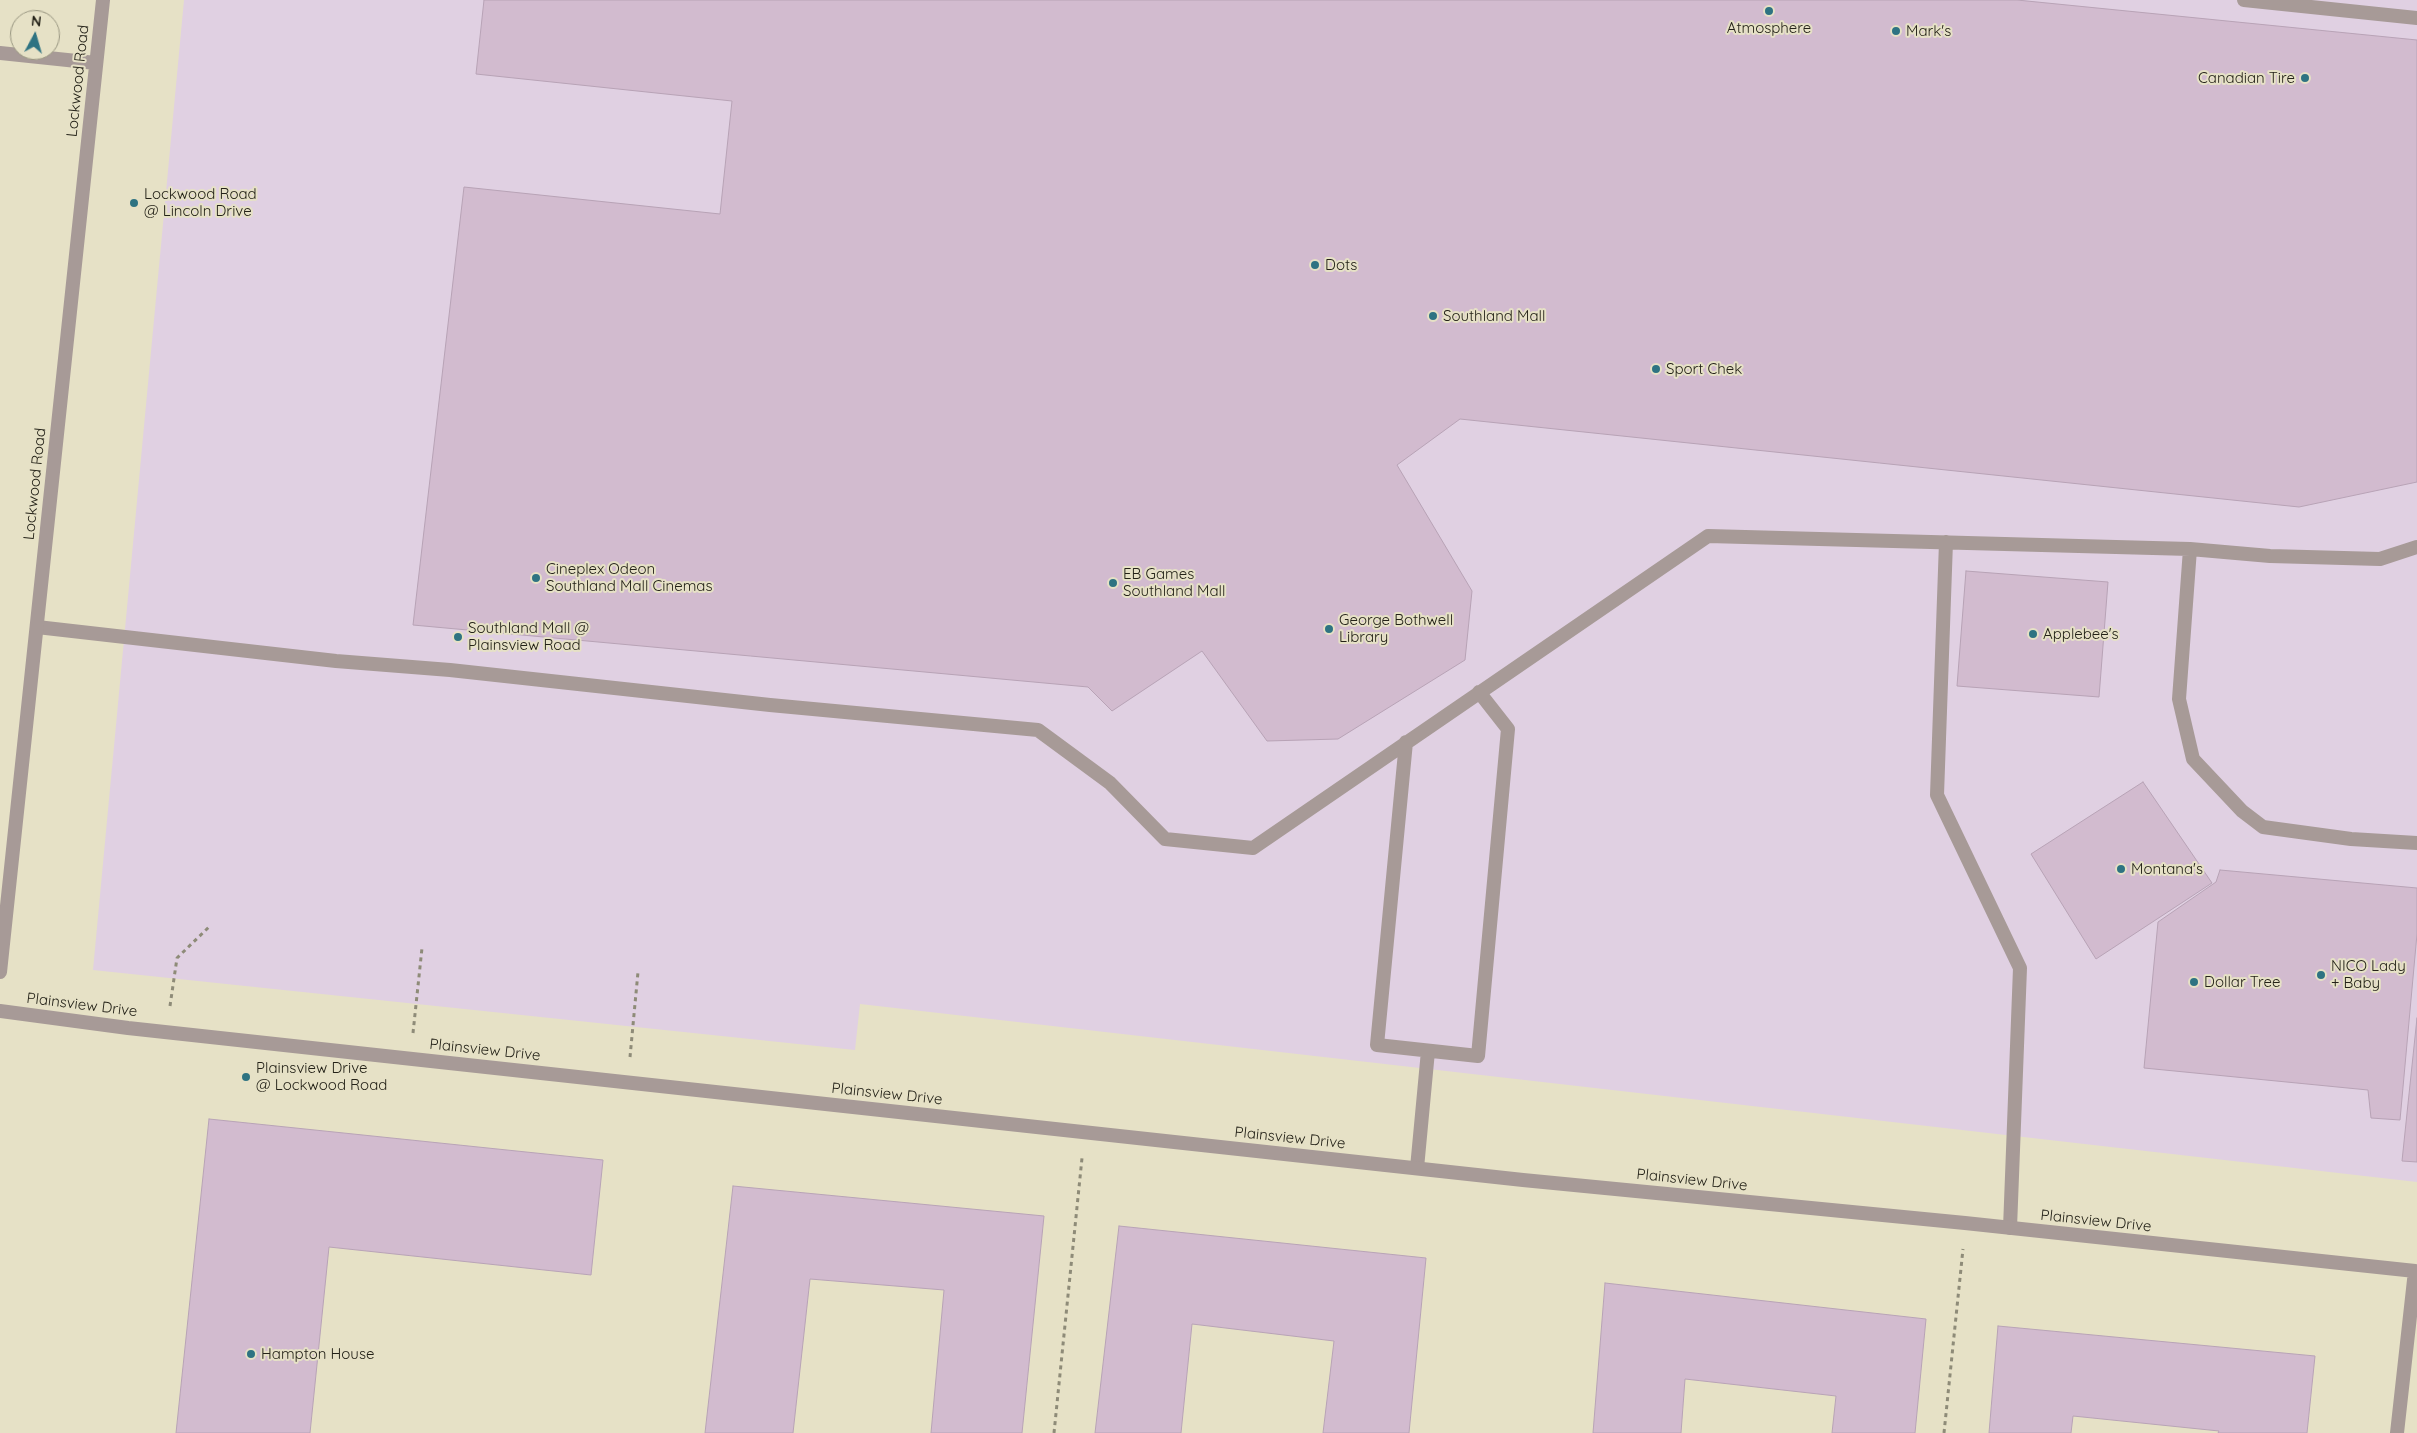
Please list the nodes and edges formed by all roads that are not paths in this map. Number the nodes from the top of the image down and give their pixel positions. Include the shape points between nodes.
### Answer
1 (103, 0) edge
2 (2244, 0) edge
3 (2417, 18) edge
4 (0, 53) edge
5 (96, 63) junction
6 (1946, 542) junction
7 (2417, 547) edge
8 (2190, 549) junction
9 (37, 627) junction
10 (1479, 692) junction
11 (1406, 742) junction
12 (2417, 843) edge
13 (0, 972) edge
14 (0, 1011) edge
15 (1428, 1051) junction
16 (1417, 1168) junction
17 (2010, 1228) junction
18 (2397, 1433) edge

1 - 5 street, Lockwood Road
2 - 3 street
4 - 5 street
5 - 9 street, Lockwood Road
6 - 8 street
6 - 10 street via 1708,536
6 - 17 street via 1937,795 2020,968
7 - 8 street via 2380,560
8 - 12 street via 2179,699 2193,759 2242,811 2263,827 2351,839
9 - 11 street via 336,661 1038,730 1110,783 1165,839 1253,848
9 - 13 street, Lockwood Road
10 - 11 street
10 - 15 street via 1508,729 1478,1056
11 - 15 street via 1377,1045
14 - 16 street, Plainsview Drive via 166,1032
15 - 16 street
16 - 17 street, Plainsview Drive
17 - 18 street, Plainsview Drive via 2415,1271

